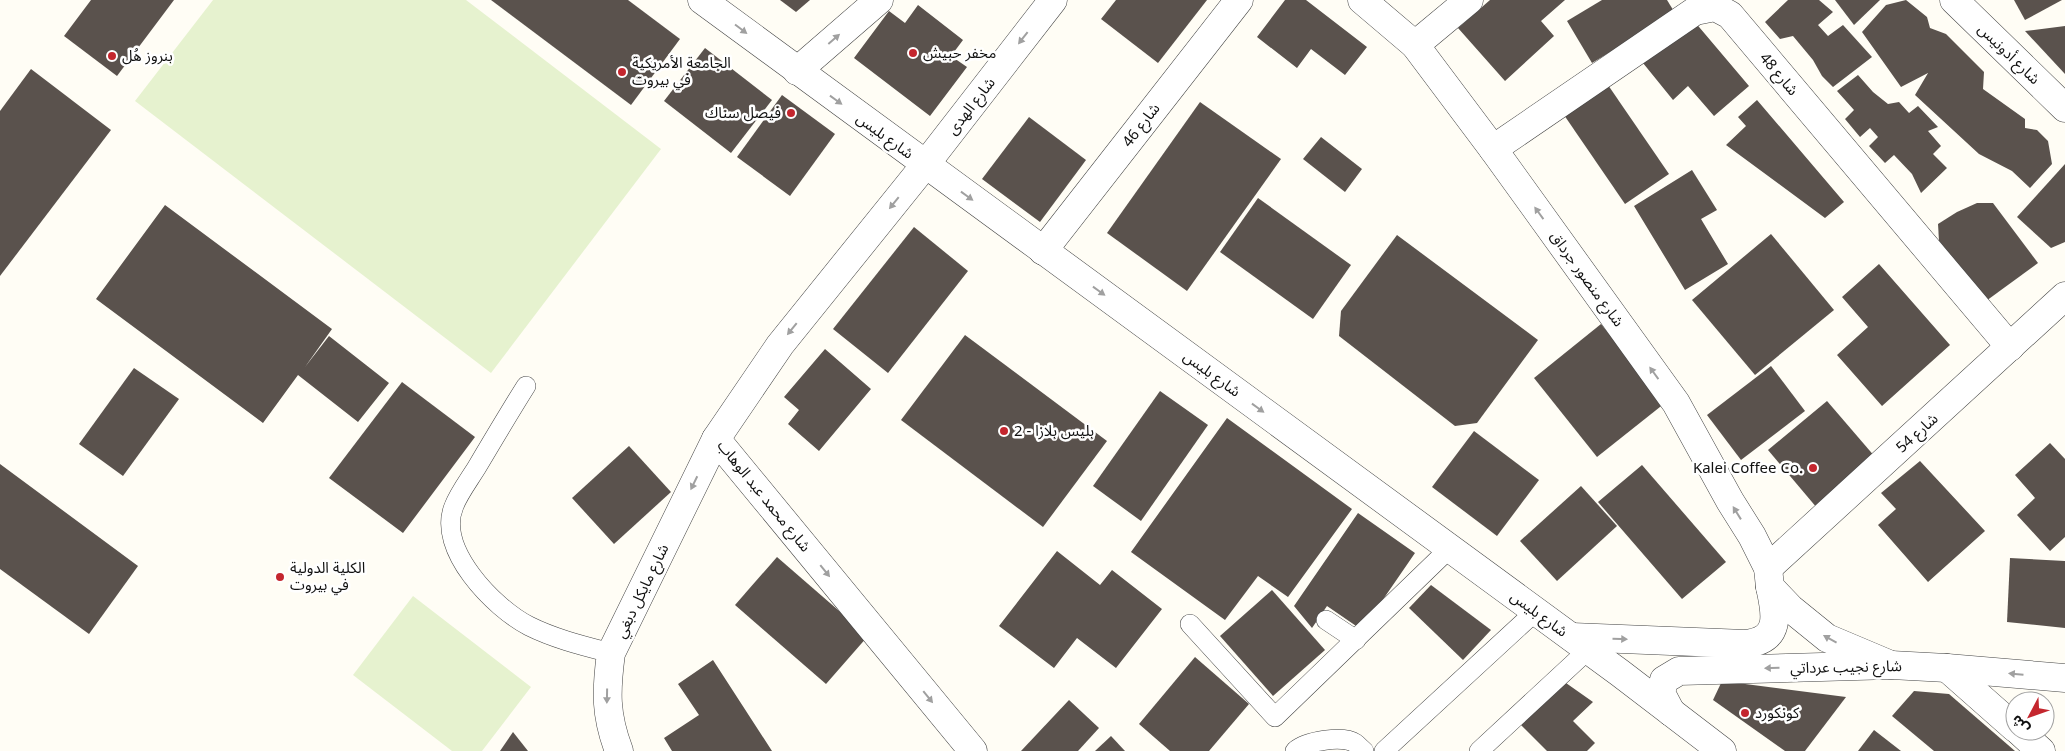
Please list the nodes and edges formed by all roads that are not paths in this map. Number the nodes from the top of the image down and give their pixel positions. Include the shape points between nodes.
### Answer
1 (702, 0) edge
2 (879, 0) edge
3 (1053, 0) edge
4 (1239, 0) edge
5 (1362, 0) edge
6 (1469, 0) edge
7 (1954, 0) edge
8 (1415, 45) junction
9 (797, 71) junction
10 (2065, 108) edge
11 (1494, 149) junction
12 (925, 165) junction
13 (1043, 250) junction
14 (2065, 296) edge
15 (2010, 347) junction
16 (526, 386) dead end
17 (716, 439) junction
18 (1450, 548) junction
19 (1769, 578) junction
20 (1536, 611) junction
21 (1326, 620) dead end
22 (1190, 624) dead end
23 (1356, 640) junction
24 (1580, 644) junction
25 (611, 653) junction
26 (1891, 665) junction
27 (1947, 668) junction
28 (2065, 678) edge
29 (1671, 712) junction
30 (2005, 719) edge
31 (2030, 741) edge
32 (619, 751) edge
33 (973, 751) edge
34 (1295, 751) edge
35 (1364, 751) edge
36 (1384, 751) edge
37 (1479, 751) edge
38 (1722, 751) edge
39 (2042, 751) edge

1 -> 9 street, شارع بليس
9 -> 2 street
3 -> 12 street, شارع الهدى
4 - 13 street, شارع 46
5 - 8 street, شارع منصور جرداق
6 - 8 street
7 - 10 street, شارع أدونيس
8 - 11 street, شارع منصور جرداق
9 -> 12 street, شارع بليس
11 - 15 street, شارع 48 via 1695,11 1714,7 1730,15
19 -> 11 street, شارع منصور جرداق via 1676,403
12 -> 13 street, شارع بليس
12 -> 17 street, شارع محمد عبد الوهاب via 780,345
13 -> 18 street, شارع بليس
14 - 15 street, شارع 54
15 - 19 street, شارع 54
16 - 25 lane via 453,507 450,532 458,554 477,582 528,626 568,642
17 -> 25 street, شارع مايكل دبغي
17 -> 33 street, شارع محمد عبد الوهاب
18 - 20 street, شارع بليس
18 - 23 lane
24 -> 19 street, شارع منصور جرداق via 1757,643 1768,636 1774,625
26 -> 19 street, شارع منصور جرداق via 1827,638 1803,620
20 - 24 street, شارع بليس
20 - 36 lane
21 - 23 lane
22 - 23 lane via 1275,718
24 - 29 street, شارع بليس
24 - 37 lane
25 -> 32 street, شارع مايكل دبغي via 607,708
26 - 27 street, شارع نجيب عرداتي
26 -> 29 street, شارع نجيب عرداتي via 1679,671 1664,680 1661,693
28 -> 27 street, شارع نجيب عرداتي
27 - 30 street
29 - 38 street, شارع بليس
31 - 39 street
34 - 35 lane via 1324,739 1354,742

